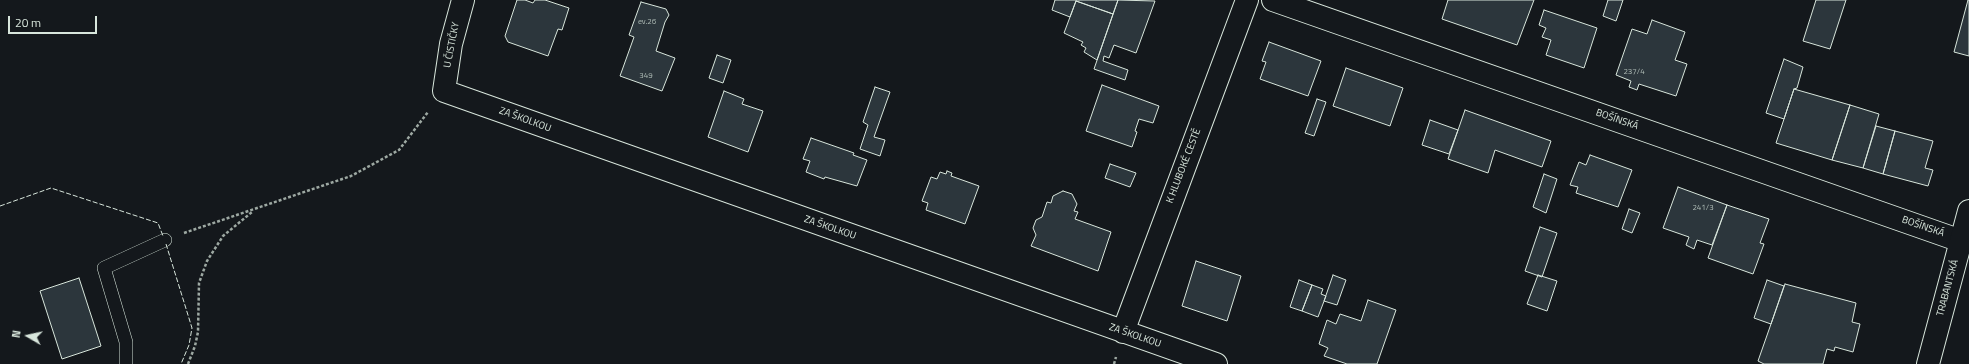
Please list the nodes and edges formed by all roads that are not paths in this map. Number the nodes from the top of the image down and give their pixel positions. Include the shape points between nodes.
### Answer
1 (463, 0) edge
2 (1247, 0) edge
3 (1273, 0) edge
4 (444, 91) joint
5 (1969, 211) edge
6 (164, 240) road end
7 (1961, 241) junction
8 (1123, 332) junction
9 (126, 364) edge
10 (1216, 364) edge
11 (1928, 364) edge

1 - 4 street, U ČISTIČKY via 451,44
2 - 8 street, K HLUBOKÉ CESTĚ
3 - 7 street, BOŠÍNSKÁ
4 - 8 street, ZA ŠKOLKOU
5 - 7 street, TRABANTSKÁ
6 - 9 lane via 104,268 126,342
7 - 11 street, TRABANTSKÁ
8 - 10 street, ZA ŠKOLKOU

